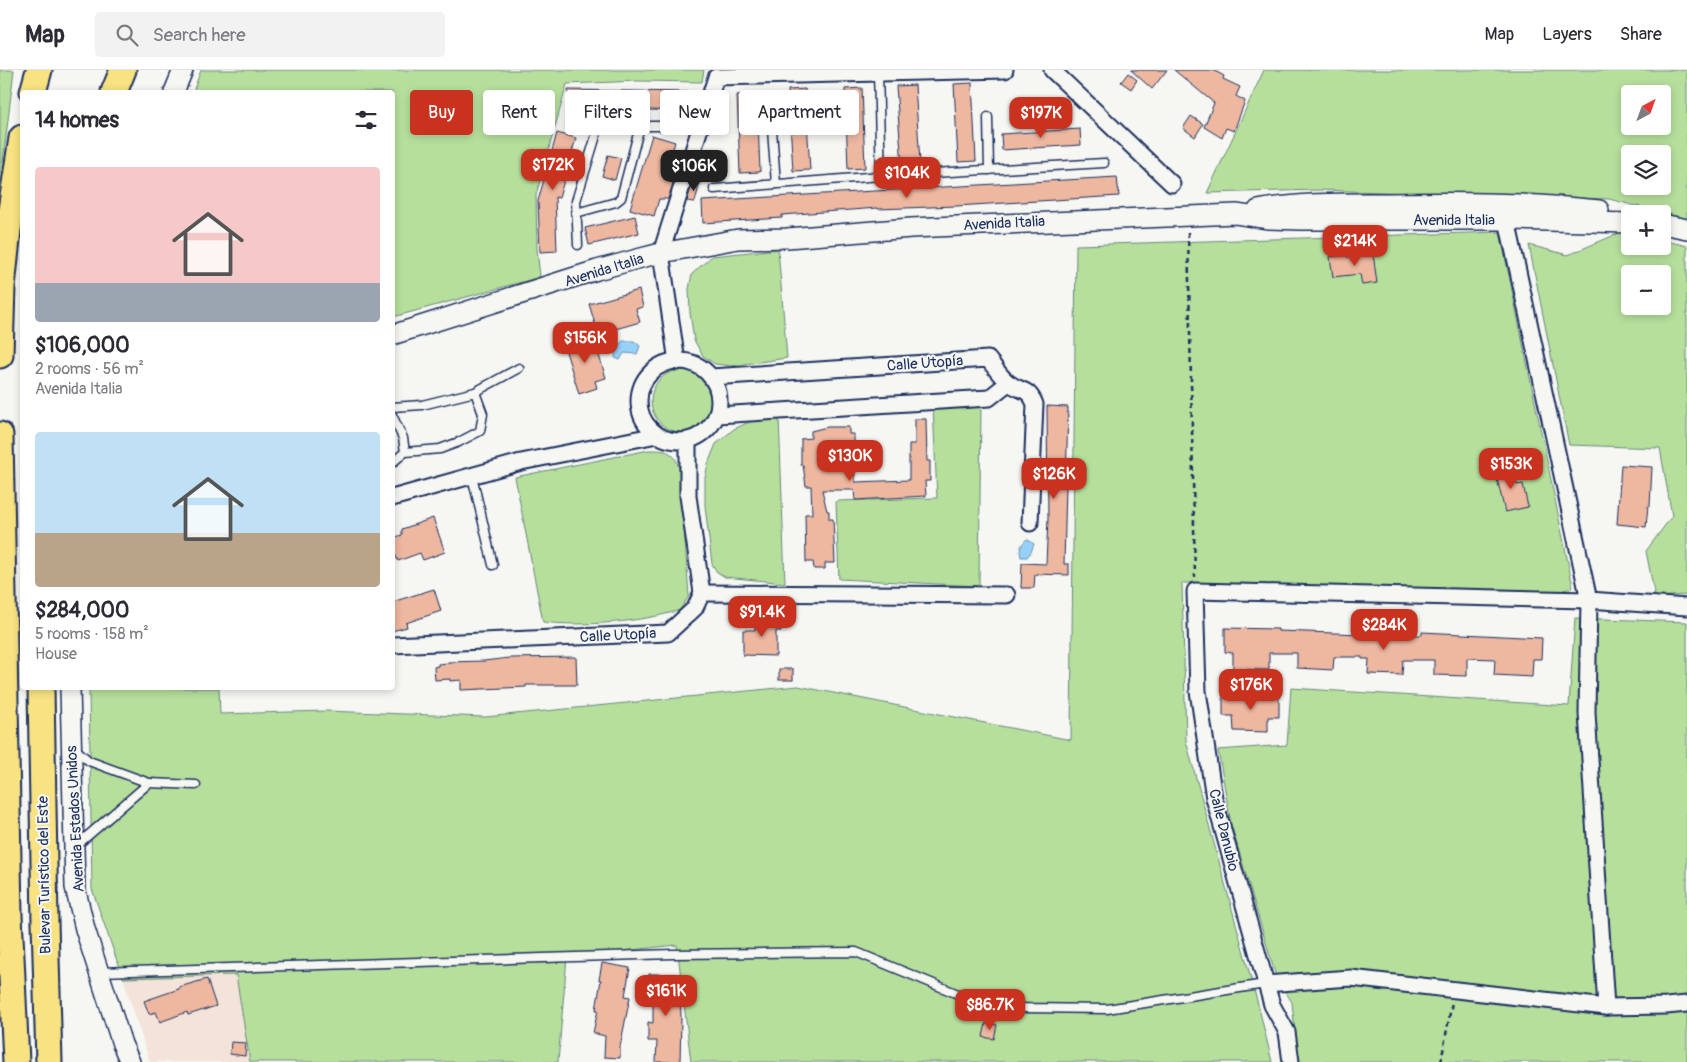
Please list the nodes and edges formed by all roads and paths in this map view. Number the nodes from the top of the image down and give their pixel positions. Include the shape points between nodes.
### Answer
1 (39, 70) edge
2 (123, 70) edge
3 (183, 70) edge
4 (1005, 70) edge
5 (1052, 70) edge
6 (716, 73) edge
7 (878, 73) junction
8 (34, 90) edge
9 (115, 90) edge
10 (175, 90) edge
11 (711, 90) edge
12 (988, 117) dead end
13 (595, 135) edge
14 (638, 135) edge
15 (697, 135) edge
16 (772, 135) edge
17 (20, 151) edge
18 (1104, 163) dead end
19 (989, 170) junction
20 (881, 176) junction
21 (776, 184) junction
22 (1172, 184) dead end
23 (714, 189) dead end
24 (1506, 212) junction
25 (576, 213) junction
26 (1621, 214) edge
27 (1188, 217) junction
28 (1621, 222) edge
29 (1671, 226) edge
30 (1687, 229) edge
31 (578, 245) dead end
32 (661, 253) junction
33 (395, 334) edge
34 (0, 355) edge
35 (677, 362) junction
36 (519, 368) dead end
37 (711, 377) junction
38 (1008, 383) junction
39 (475, 392) junction
40 (395, 408) edge
41 (717, 415) junction
42 (395, 421) edge
43 (0, 435) edge
44 (658, 435) junction
45 (688, 440) junction
46 (405, 452) junction
47 (395, 460) edge
48 (472, 476) junction
49 (395, 497) edge
50 (1030, 522) dead end
51 (493, 565) dead end
52 (1195, 591) junction
53 (702, 593) junction
54 (1007, 595) dead end
55 (1589, 600) junction
56 (1687, 607) edge
57 (395, 645) edge
58 (41, 690) edge
59 (70, 690) edge
60 (71, 746) junction
61 (149, 783) junction
62 (196, 785) dead end
63 (74, 848) junction
64 (99, 972) junction
65 (1266, 984) junction
66 (1455, 989) junction
67 (1687, 1004) edge
68 (1606, 1007) junction
69 (16, 1062) edge
70 (49, 1062) edge
71 (130, 1062) edge
72 (1291, 1062) edge
73 (1441, 1062) edge

1 - 8 highway
2 - 9 highway
3 - 10 street
4 - 7 street
5 - 22 street
6 - 7 street
6 - 11 street
7 - 20 lane
12 - 19 lane
13 - 25 lane via 576,201
14 - 25 lane via 621,198
15 - 32 street
16 - 21 lane
17 - 34 highway via 2,287
18 - 19 lane
19 - 20 lane
20 - 21 lane
21 - 23 lane
24 - 26 street via 1588,208
24 - 27 street, Avenida Italia via 1302,204
24 - 28 street, Avenida Italia
24 - 55 street
25 - 31 lane
27 - 32 street, Avenida Italia via 940,226 738,239
27 - 52 path
29 - 30 street
32 - 33 street, Avenida Italia
32 - 35 street
35 - 37 street via 697,365
35 - 44 street via 657,367 641,388 641,415
36 - 39 lane
37 - 38 street, Calle Utopía via 988,359
37 - 41 street via 719,397
38 - 41 street via 989,398
38 - 50 street, Calle Utopía via 1025,390 1035,404
39 - 40 lane via 422,405
39 - 46 lane via 483,414 480,432 440,449
41 - 45 street via 706,432
42 - 46 lane
43 - 69 highway via 9,915
44 - 45 street via 669,440
44 - 48 street via 521,462
45 - 53 street via 688,496
46 - 47 lane
48 - 49 street
48 - 51 lane
52 - 55 street
52 - 65 street, Calle Danubio via 1198,691 1214,798
53 - 54 street
53 - 57 street, Calle Utopía via 695,608 668,633
55 - 56 street
55 - 68 street via 1588,714
58 - 70 highway, Bulevar Turístico del Este
59 - 60 street, Avenida Estados Unidos
60 - 61 lane via 89,761
60 - 63 street, Avenida Estados Unidos
61 - 62 lane
61 - 63 lane
63 - 64 street, Avenida Estados Unidos via 75,887
64 - 65 lane via 672,954 856,952 958,994 1024,1008 1107,1009
64 - 71 street, Avenida Estados Unidos
65 - 66 street via 1351,978
65 - 72 street, Calle Danubio via 1272,1005 1287,1032
66 - 68 street
66 - 73 path
67 - 68 street

